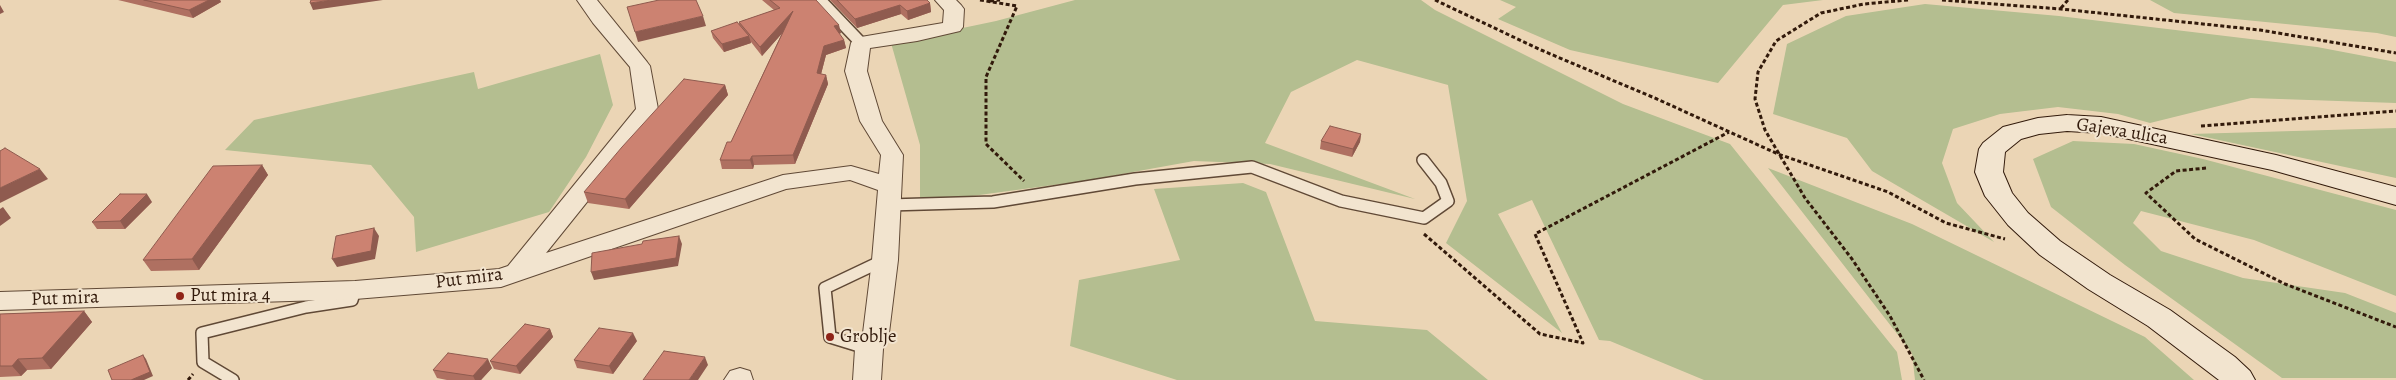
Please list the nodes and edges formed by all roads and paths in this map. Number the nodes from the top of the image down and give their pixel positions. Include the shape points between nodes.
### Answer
1 (587, 0) edge
2 (820, 0) edge
3 (945, 0) edge
4 (1000, 0) edge
5 (1435, 0) edge
6 (1908, 0) edge
7 (1942, 0) edge
8 (2068, 0) edge
9 (981, 1) edge
10 (2061, 9) junction
11 (861, 43) junction
12 (2396, 53) edge
13 (2396, 111) edge
14 (2199, 127) dead end
15 (1728, 132) junction
16 (1778, 154) junction
17 (1424, 160) dead end
18 (2214, 169) dead end
19 (1038, 195) junction
20 (889, 196) junction
21 (2396, 196) edge
22 (1401, 213) junction
23 (2012, 241) dead end
24 (886, 254) junction
25 (517, 273) junction
26 (356, 290) junction
27 (0, 301) edge
28 (2396, 327) edge
29 (869, 350) junction
30 (233, 380) edge
31 (867, 380) edge
32 (1924, 380) edge
33 (2239, 380) edge

1 - 25 street via 640,66 647,109
2 - 11 lane
3 - 11 street via 954,9 953,28
4 - 9 path
5 - 15 path
6 - 16 path via 1864,4 1821,13 1776,41 1758,72 1755,99 1765,130
7 - 10 path
8 - 10 path
9 - 19 path via 1017,6 986,77 986,144
10 - 12 path via 2260,30
11 - 20 street via 856,71 871,120 892,155
13 - 14 path via 2324,114
15 - 16 path
15 - 22 path via 1536,234 1583,342 1540,334
16 - 23 path via 1888,192 1946,223
16 - 32 path via 1805,198 1890,316
17 - 22 lane via 1441,183 1448,201 1424,218
18 - 28 path via 2176,171 2146,193 2194,239 2285,284
19 - 20 lane via 992,202
19 - 22 lane via 1135,179 1252,167 1341,201
20 - 24 street
20 - 25 street, Put mira via 851,173 783,182
21 - 33 main road, Gajeva ulica via 2276,163 2101,125 2067,123 2038,126 2012,133 1992,149 1988,172 1999,196 2018,219 2050,248 2158,318 2224,365
24 - 29 street via 876,333
24 - 29 lane via 825,288 830,337
25 - 26 street, Put mira via 501,278
26 - 27 street, Put mira
26 - 30 lane via 352,300 306,307 202,333 203,362
29 - 31 street

